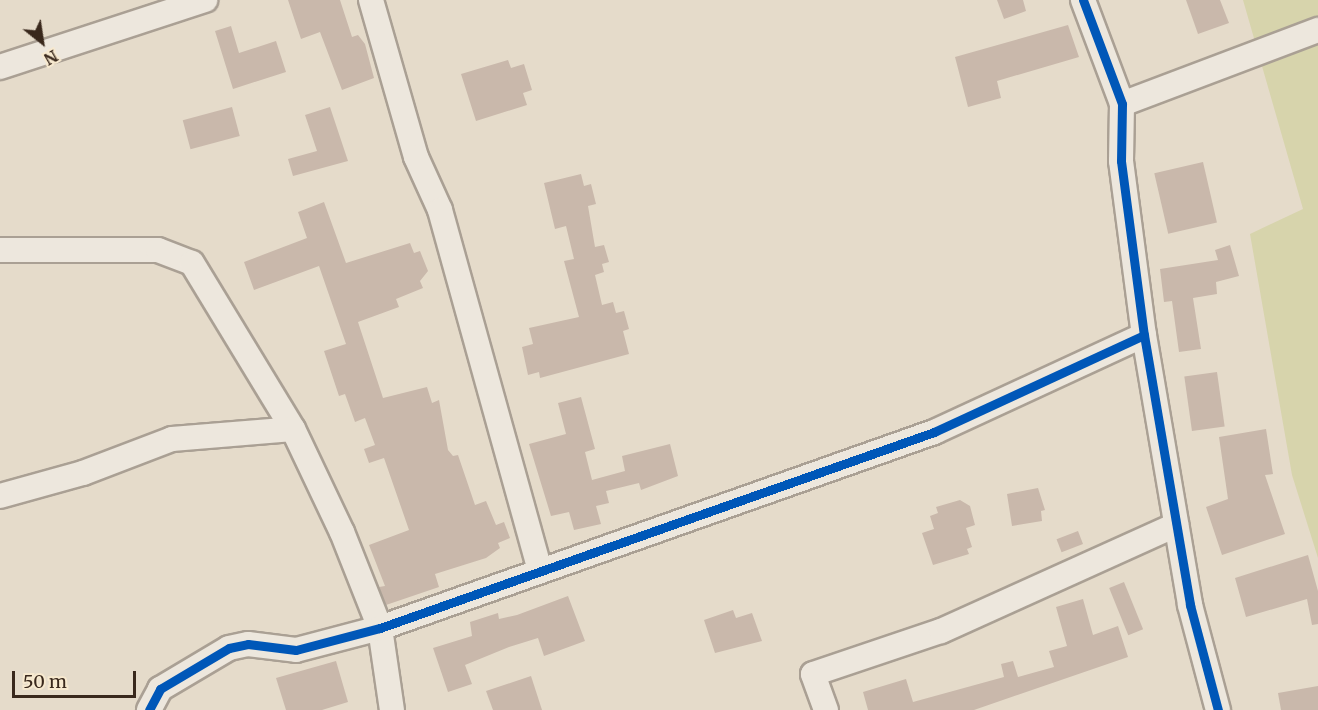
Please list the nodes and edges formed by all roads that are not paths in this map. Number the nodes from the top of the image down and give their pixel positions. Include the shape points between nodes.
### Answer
1 (205, 0) edge
2 (371, 0) edge
3 (1083, 0) edge
4 (1318, 30) edge
5 (0, 67) edge
6 (1122, 104) junction
7 (0, 250) edge
8 (1144, 335) junction
9 (293, 429) junction
10 (0, 496) edge
11 (1176, 525) junction
12 (539, 568) junction
13 (380, 627) junction
14 (149, 710) edge
15 (392, 710) edge
16 (826, 710) edge
17 (1218, 710) edge

1 - 5 street
2 - 12 street via 416,157 440,210
3 - 6 street
4 - 6 street
6 - 8 street via 1121,161
7 - 9 street via 158,250 178,254 192,263
8 - 11 street
8 - 12 street via 934,432
9 - 10 street via 172,439 82,473
9 - 13 street via 342,532
11 - 16 street via 941,631 813,674
11 - 17 street
12 - 13 street
13 - 14 street via 296,650 248,645 228,648 160,689
13 - 15 street

